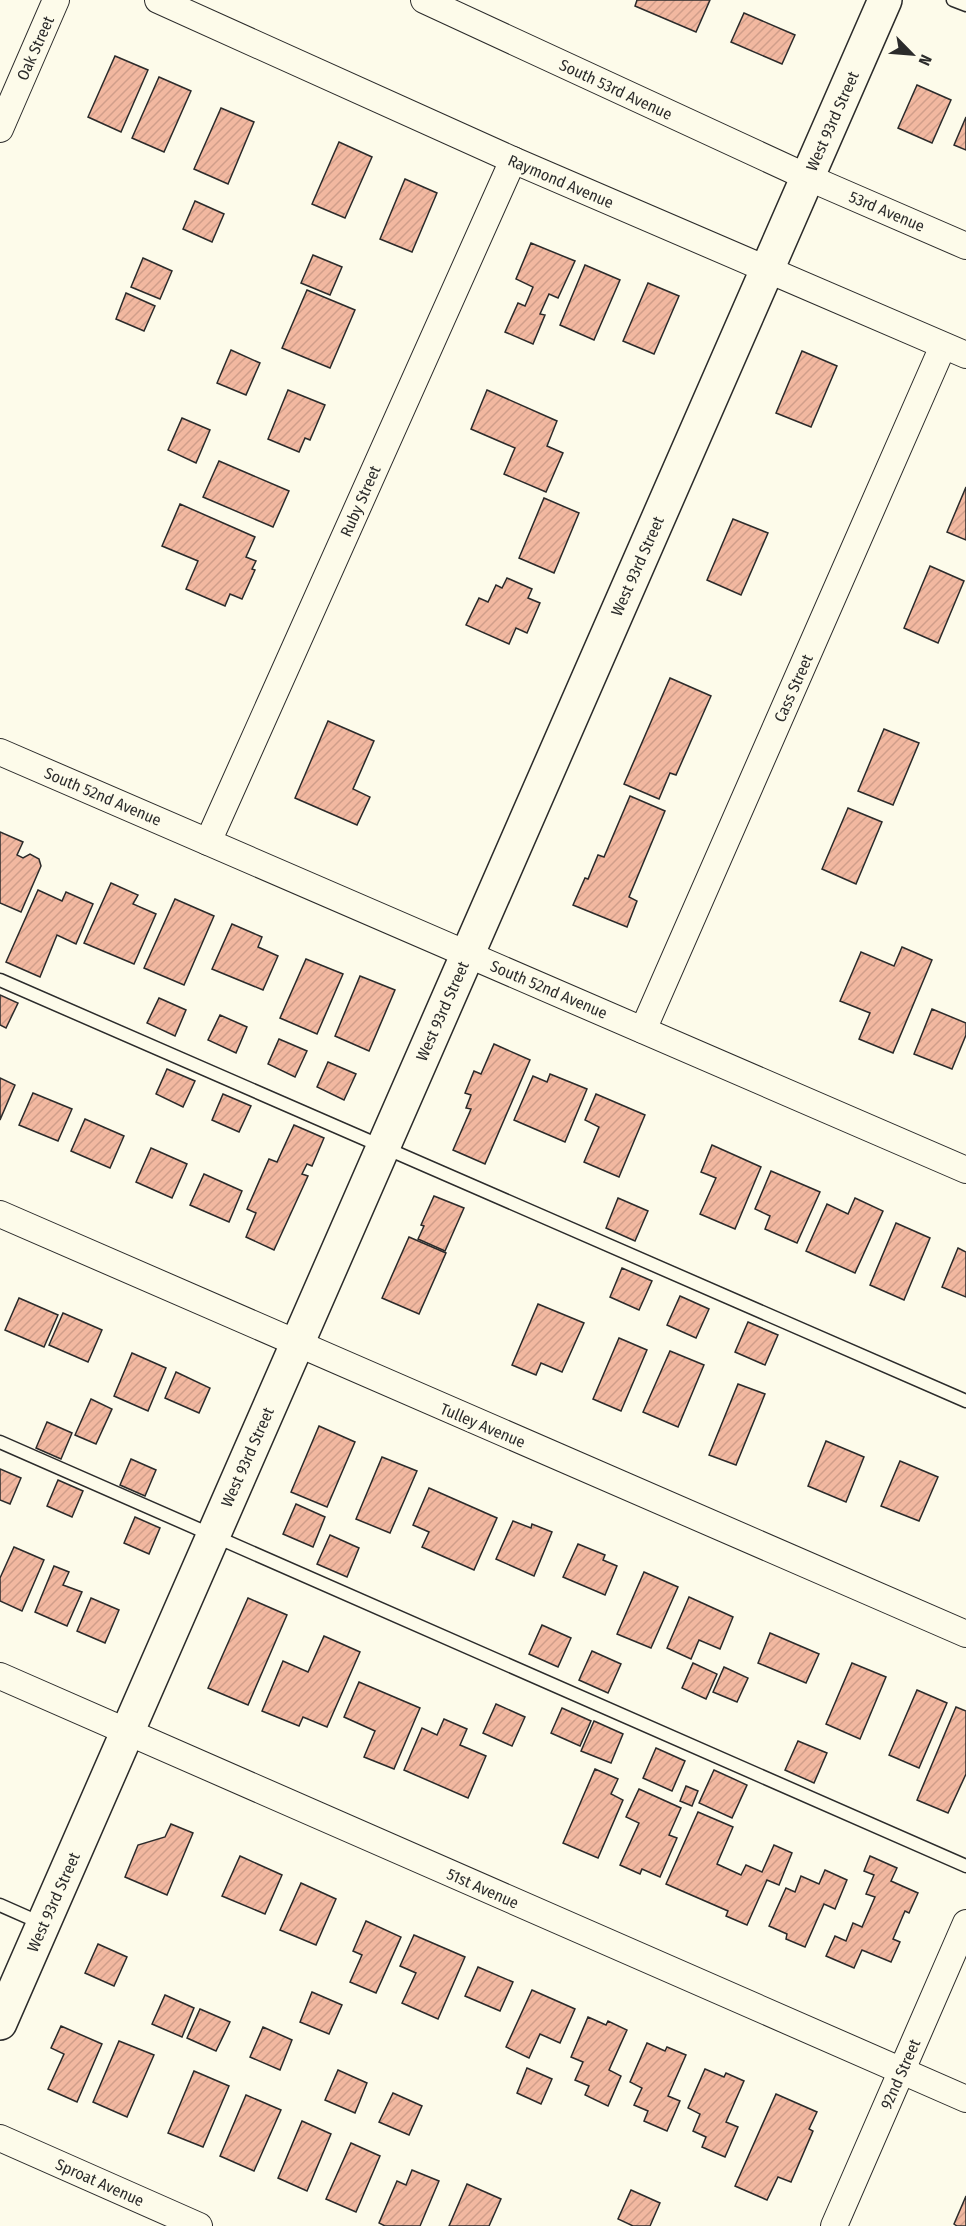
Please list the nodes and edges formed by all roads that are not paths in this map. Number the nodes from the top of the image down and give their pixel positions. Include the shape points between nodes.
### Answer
1 (56, 0) edge
2 (158, 0) edge
3 (424, 0) edge
4 (885, 0) edge
5 (953, 0) edge
6 (966, 6) edge
7 (0, 129) edge
8 (513, 160) junction
9 (807, 177) junction
10 (966, 246) edge
11 (767, 270) junction
12 (955, 351) edge
13 (0, 752) edge
14 (208, 842) junction
15 (467, 954) junction
16 (0, 980) edge
17 (643, 1030) junction
18 (383, 1147) junction
19 (966, 1170) edge
20 (0, 1214) edge
21 (297, 1344) junction
22 (966, 1401) edge
23 (0, 1442) edge
24 (212, 1537) junction
25 (966, 1634) edge
26 (0, 1676) edge
27 (127, 1732) junction
28 (966, 1866) edge
29 (0, 1905) edge
30 (966, 1923) edge
31 (43, 1924) junction
32 (0, 2023) edge
33 (901, 2071) junction
34 (966, 2099) edge
35 (0, 2138) edge
36 (199, 2226) edge
37 (834, 2226) edge

1 - 7 street, Oak Street
2 - 8 street, Raymond Avenue
3 - 9 street, South 53rd Avenue
4 - 9 main road, West 93rd Street
5 - 6 lane
8 - 11 street, Raymond Avenue
8 - 14 street, Ruby Street
9 - 10 street, 53rd Avenue
9 - 11 main road, West 93rd Street
11 - 12 street, Raymond Avenue
11 - 15 main road, West 93rd Street
12 - 17 street, Cass Street
13 - 14 street, South 52nd Avenue
14 - 15 street, South 52nd Avenue
15 - 17 street, South 52nd Avenue
15 - 18 main road, West 93rd Street
16 - 18 lane
17 - 19 street, South 52nd Avenue
18 - 21 main road, West 93rd Street
18 - 22 lane
20 - 21 street, Tulley Avenue
21 - 24 main road, West 93rd Street
21 - 25 street, Tulley Avenue
23 - 24 lane
24 - 27 main road, West 93rd Street
24 - 28 lane
26 - 27 street, 51st Avenue
27 - 31 main road, West 93rd Street
27 - 33 street, 51st Avenue
29 - 31 lane
30 - 33 street, 92nd Street
31 - 32 main road, West 93rd Street
33 - 34 street, 51st Avenue
33 - 37 street, 92nd Street
35 - 36 street, Sproat Avenue

